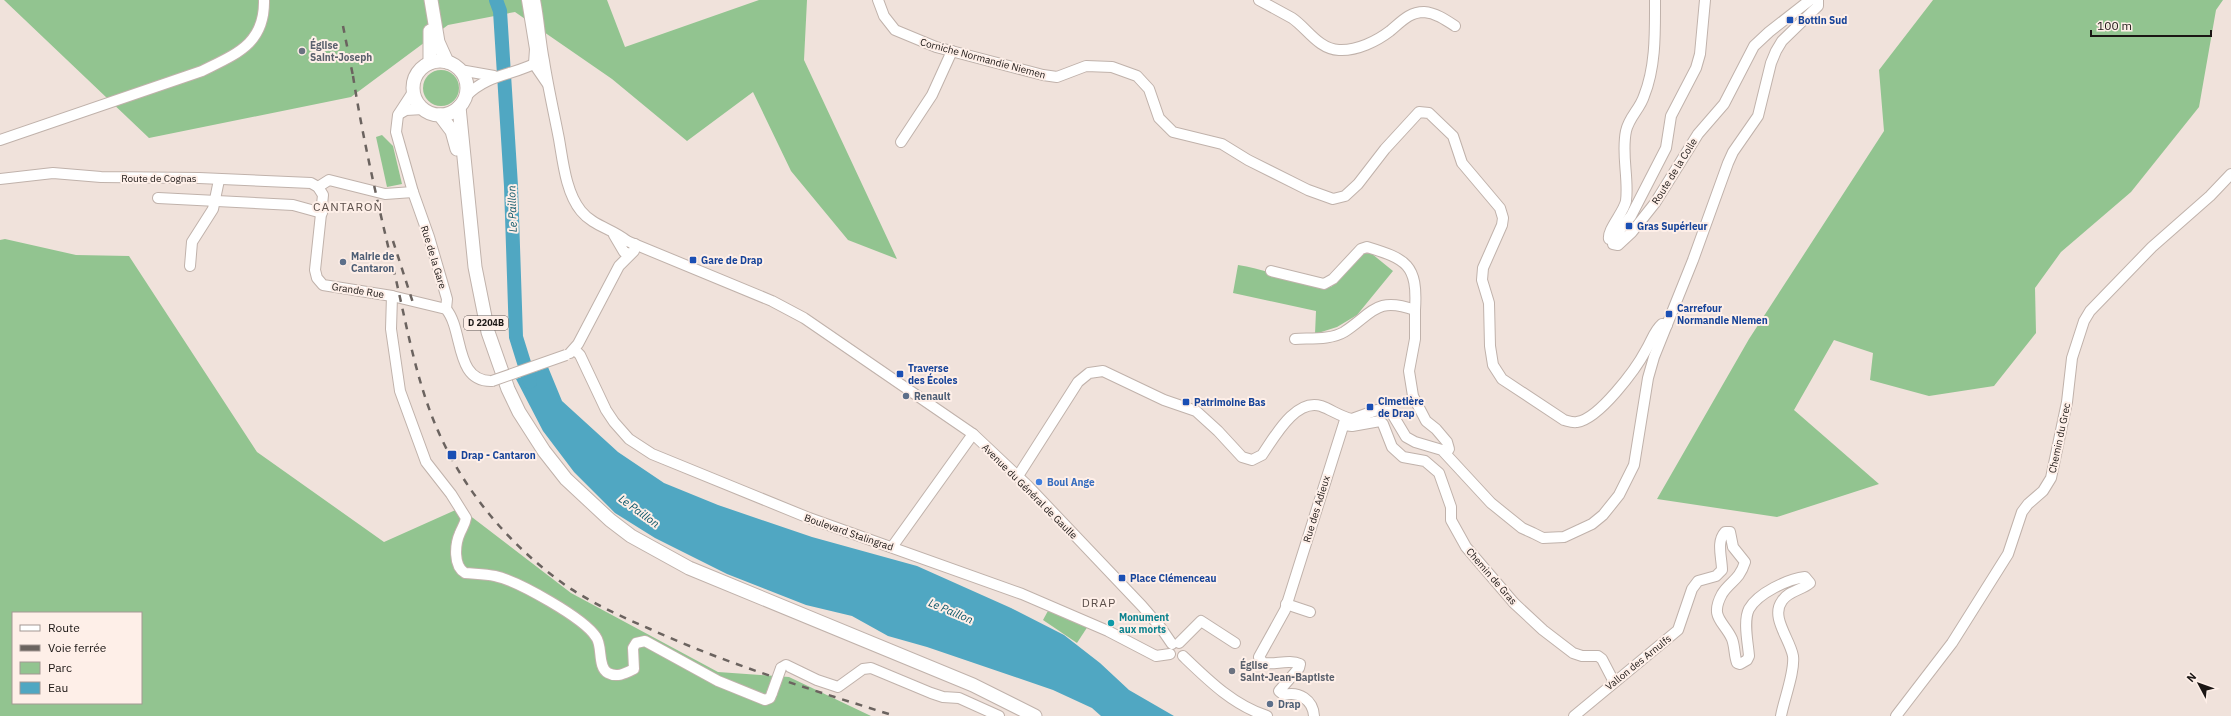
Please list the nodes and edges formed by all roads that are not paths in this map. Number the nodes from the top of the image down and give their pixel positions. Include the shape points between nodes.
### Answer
1 (264, 0) edge
2 (425, 0) edge
3 (431, 0) edge
4 (527, 0) edge
5 (535, 0) edge
6 (878, 0) edge
7 (1260, 0) edge
8 (1655, 0) edge
9 (1705, 0) edge
10 (1810, 0) edge
11 (1818, 0) edge
12 (1455, 26) dead end
13 (532, 29) junction
14 (952, 51) junction
15 (447, 62) junction
16 (539, 62) junction
17 (430, 63) junction
18 (464, 71) junction
19 (520, 71) junction
20 (494, 76) junction
21 (413, 92) junction
22 (465, 98) junction
23 (423, 109) junction
24 (398, 115) junction
25 (440, 115) junction
26 (0, 140) edge
27 (901, 142) dead end
28 (2231, 174) edge
29 (0, 179) edge
30 (219, 180) junction
31 (318, 188) junction
32 (412, 192) junction
33 (158, 198) dead end
34 (216, 200) junction
35 (322, 213) junction
36 (1612, 242) junction
37 (628, 248) junction
38 (190, 266) dead end
39 (1271, 271) dead end
40 (392, 296) junction
41 (446, 309) junction
42 (1415, 310) junction
43 (1667, 325) junction
44 (1295, 339) dead end
45 (570, 352) junction
46 (1345, 421) junction
47 (973, 434) junction
48 (1446, 453) junction
49 (1018, 476) junction
50 (562, 480) junction
51 (892, 547) junction
52 (1287, 602) junction
53 (1310, 612) dead end
54 (1236, 643) dead end
55 (1174, 647) junction
56 (1614, 682) junction
57 (999, 716) edge
58 (1024, 716) edge
59 (1035, 716) edge
60 (1267, 716) edge
61 (1314, 716) edge
62 (1574, 716) edge
63 (1780, 716) edge
64 (1896, 716) edge

1 - 26 street via 264,13 258,34 246,48 202,72
2 - 17 main road via 430,30
3 - 15 main road via 438,42
4 - 13 street
5 - 16 street via 541,31
6 - 14 street, Corniche Normandie Niemen via 884,16 895,30
7 - 12 street via 1293,19 1324,46 1338,50 1368,44 1389,32 1408,16 1424,12 1434,14
8 - 36 street via 1652,64 1644,96 1629,119 1626,129 1626,202 1608,236
9 - 36 street, Route de la Colle via 1700,54 1696,68 1671,116 1666,148 1635,210
10 - 36 street, Route de la Colle via 1754,46 1724,104 1698,134 1655,202 1626,240 1618,245
11 - 43 street via 1818,6 1776,50 1758,116 1731,157
13 - 16 street
13 - 19 street via 530,52
14 - 27 street via 932,95
14 - 43 street, Corniche Normandie Niemen via 1026,69 1043,76 1057,77 1086,66 1112,67 1127,72 1137,76 1149,89 1159,118 1173,132 1222,144 1308,190 1333,199 1345,196 1358,184 1419,112 1429,113 1453,136 1462,163 1500,208 1503,218 1483,268 1482,280 1489,303 1493,365 1502,380 1564,420 1576,423 1585,420 1605,404 1624,384 1657,329 1662,324
15 - 17 main road
15 - 18 main road
16 - 19 street
16 - 37 street via 549,86 563,163 573,199 582,213 610,231
17 - 21 main road via 416,75
18 - 20 street
18 - 22 main road
19 - 20 street
20 - 22 street
21 - 23 main road
21 - 24 street, Rue de la Gare
22 - 25 main road via 453,111
22 - 50 main road, D 2204B via 475,267 488,332 519,412
23 - 24 street via 406,110
23 - 25 main road
24 - 32 street, Rue de la Gare via 396,132
25 - 50 main road, D 2204B via 452,131 456,148 469,269 483,333 515,414 538,455
28 - 64 street, Chemin du Grec via 2152,247 2084,321 2072,358 2067,402 2051,478 2043,491 2022,512 2008,554 1952,643
29 - 30 street, Route de Cognas via 53,173
30 - 31 street, Route de Cognas via 311,184
30 - 34 street
31 - 32 street via 329,180 385,194
31 - 35 street, Grande Rue via 323,196
32 - 41 street, Rue de la Gare via 429,237 445,292
33 - 34 street
34 - 35 street via 293,204
34 - 38 street via 192,242
35 - 40 street, Grande Rue via 315,270 317,278 323,285
37 - 45 street
37 - 47 street, Avenue du Général de Gaulle via 655,252 772,301 804,318
39 - 42 street via 1324,284 1333,279 1361,249 1367,247 1404,261 1413,277
40 - 41 street, Grande Rue
40 - 57 street, bridge via 391,329 400,391 426,462 466,518 459,534 457,549 460,571 495,576 527,589 581,623 597,637 603,667 615,676 634,669 633,648 636,643 645,641 718,681 765,700 770,698 781,668 786,665 838,687 863,669 870,668 931,693 959,698
41 - 45 street, Rue de la Gare, bridge via 452,318 468,371 480,380 492,381
42 - 44 street via 1393,304 1376,308 1343,333 1323,338
42 - 48 street via 1415,340 1409,371 1412,396 1426,421 1447,442 1449,449
43 - 48 street via 1648,378 1634,465 1612,506 1592,524 1564,537 1553,539 1544,538 1522,528 1491,504
45 - 51 street, Boulevard Stalingrad via 580,355 614,422 629,439 652,454 809,518
46 - 48 street via 1357,419 1377,410 1387,410 1395,417 1410,440
46 - 49 street via 1320,406 1302,408 1291,416 1262,455 1257,459 1246,459 1196,411 1164,400 1103,371 1096,371 1078,382
46 - 52 street, Rue des Adieux
46 - 56 street, Chemin de Gras via 1352,426 1380,421 1392,448 1402,457 1425,461 1439,473 1451,507 1451,520 1466,547 1514,603 1543,630 1573,653 1598,656
47 - 49 street, Avenue du Général de Gaulle
47 - 51 street
49 - 55 street, Avenue du Général de Gaulle via 1142,606
50 - 58 main road via 600,519 628,541 686,573 971,689
50 - 59 main road via 631,536 689,568 973,684
51 - 55 street, Boulevard Stalingrad via 1022,594 1108,631 1156,656
52 - 53 street
52 - 61 street, Rue des Adieux via 1274,633 1259,657 1260,660 1272,664 1300,664 1279,691 1284,695 1298,694 1304,698 1313,707
54 - 55 street via 1201,621
55 - 60 street, Boulevard Stalingrad via 1176,658 1183,656 1224,694
56 - 62 street, Vallon des Arnulfs
56 - 63 street, Vallon des Arnulfs via 1678,630 1692,589 1698,581 1716,576 1722,570 1722,535 1730,532 1733,547 1745,562 1741,574 1722,593 1717,611 1719,622 1731,637 1737,663 1740,664 1749,656 1749,609 1770,590 1794,578 1805,577 1810,583 1789,594 1779,607 1778,615 1793,655 1793,665

